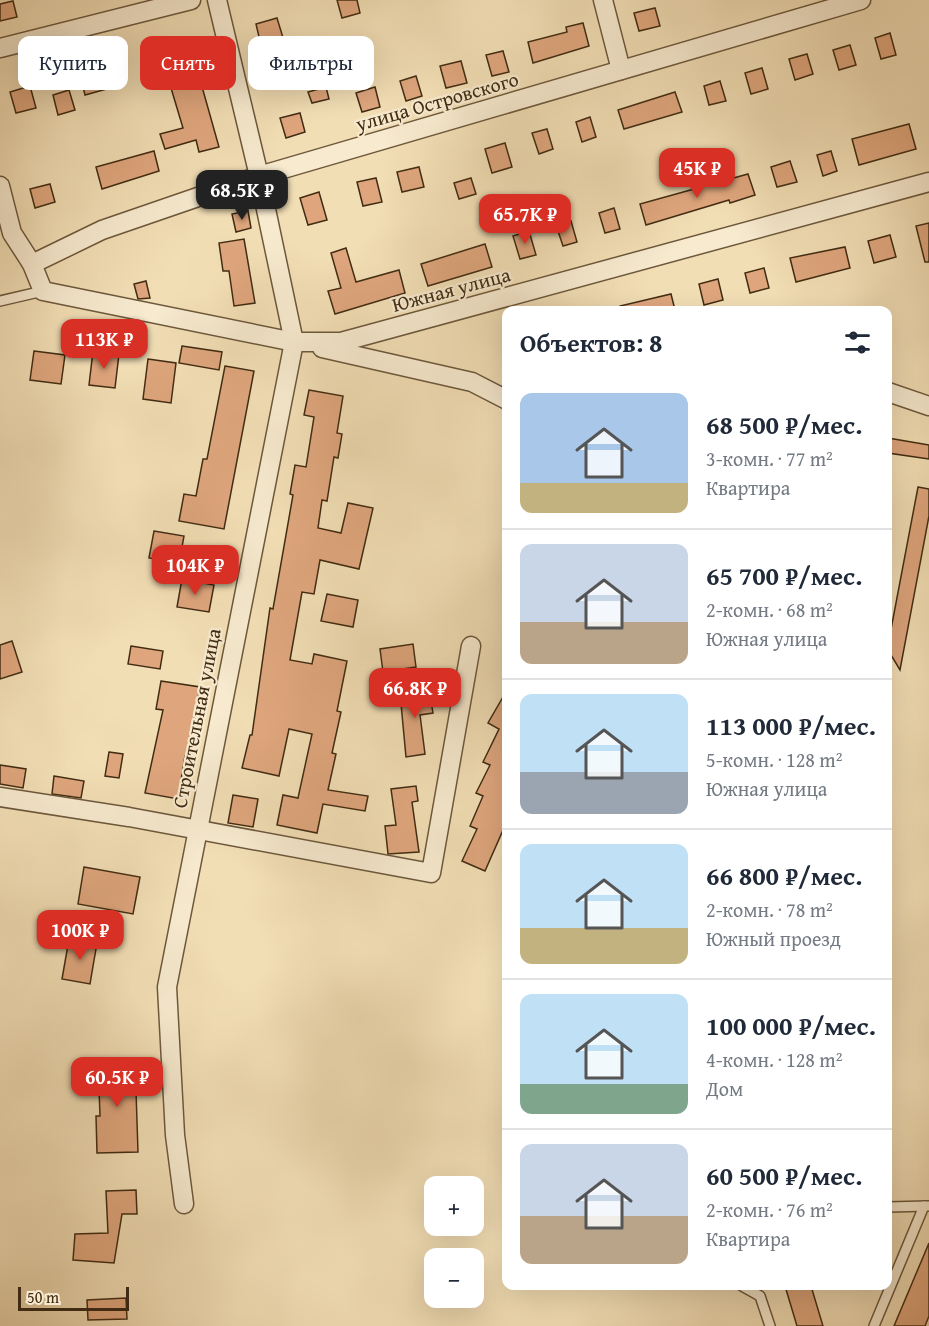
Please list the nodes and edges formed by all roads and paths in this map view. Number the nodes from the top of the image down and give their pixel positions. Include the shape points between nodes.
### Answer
1 (191, 0) edge
2 (217, 0) edge
3 (603, 0) edge
4 (861, 0) edge
5 (0, 48) edge
6 (621, 70) junction
7 (260, 176) junction
8 (929, 182) edge
9 (0, 186) edge
10 (32, 264) junction
11 (43, 291) junction
12 (0, 301) edge
13 (294, 342) junction
14 (892, 393) edge
15 (502, 397) edge
16 (929, 406) edge
17 (471, 646) dead end
18 (0, 797) edge
19 (197, 830) junction
20 (184, 1204) dead end
21 (926, 1206) edge
22 (892, 1207) edge
23 (892, 1284) edge
24 (749, 1290) edge
25 (890, 1290) edge
26 (770, 1326) edge
27 (874, 1326) edge

1 - 5 street
2 - 7 street, Строительная улица
3 - 6 street
4 - 6 street, улица Островского
6 - 7 street, улица Островского
7 - 10 street, улица Островского via 102,230
7 - 13 street, Строительная улица
8 - 13 street, Южная улица via 341,342
9 - 10 street via 12,232
10 - 11 street
11 - 12 lane
11 - 13 street, Южная улица
13 - 15 street via 472,382
13 - 19 street, Строительная улица
14 - 16 street
17 - 19 street via 431,873
18 - 19 street
19 - 20 street, Строительная улица via 167,987 175,1135
21 - 22 lane
21 - 23 lane
24 - 26 lane via 760,1296
25 - 27 lane

